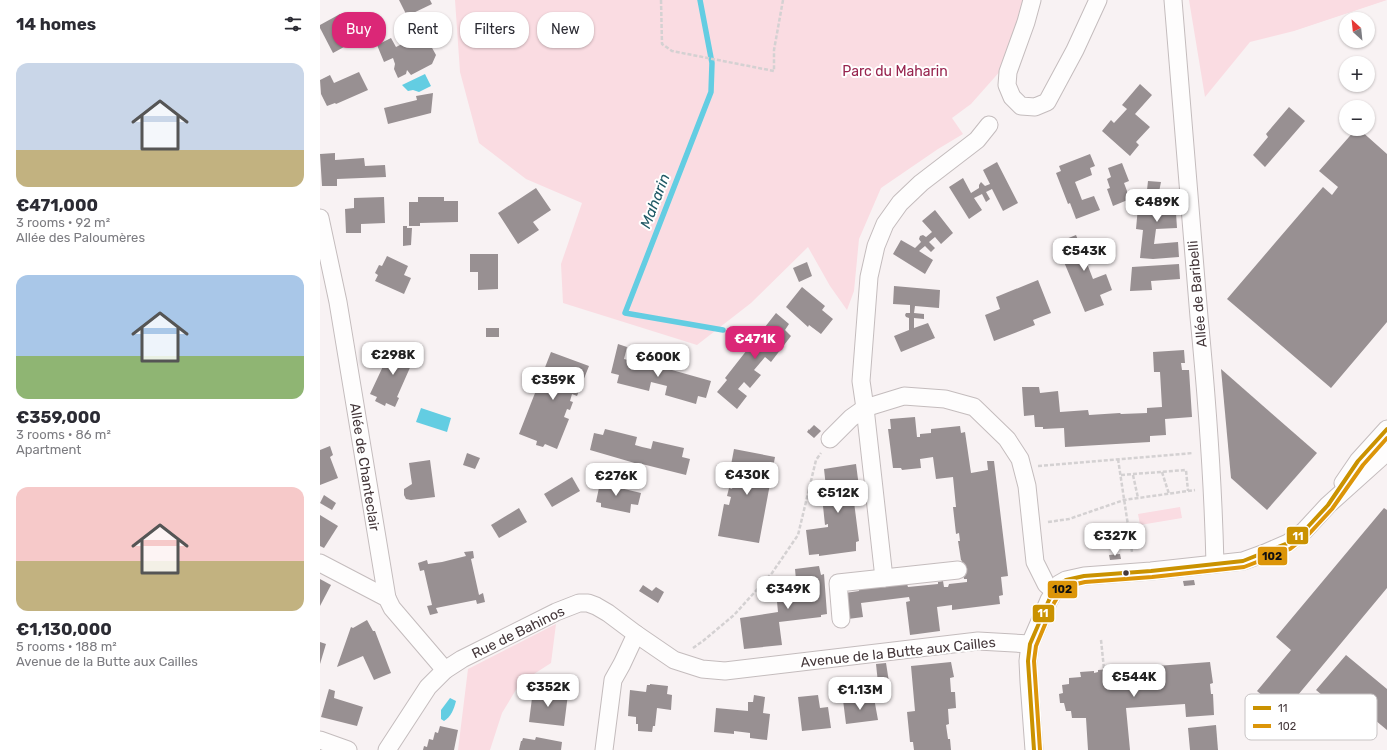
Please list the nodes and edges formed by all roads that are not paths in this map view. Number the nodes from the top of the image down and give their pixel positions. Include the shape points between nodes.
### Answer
1 (1032, 0) edge
2 (1098, 0) edge
3 (1173, 0) edge
4 (989, 125) dead end
5 (320, 218) edge
6 (866, 408) junction
7 (1387, 429) edge
8 (830, 440) road end
9 (1386, 455) edge
10 (1328, 505) junction
11 (320, 563) edge
12 (1215, 564) junction
13 (958, 570) dead end
14 (884, 578) junction
15 (1054, 591) junction
16 (387, 598) junction
17 (841, 619) dead end
18 (636, 634) junction
19 (1030, 644) junction
20 (445, 670) junction
21 (320, 740) edge
22 (348, 750) edge
23 (386, 750) edge
24 (604, 750) edge
25 (1034, 750) edge

1 - 2 street via 1008,72 1007,85 1021,106 1035,107 1047,102
3 - 12 street, Allée de Baribelli via 1205,377
4 - 6 street via 977,140 916,188 885,224 876,246 869,277 861,381
5 - 16 street, Allée de Chanteclair via 338,302
6 - 8 street via 851,418
6 - 14 street
6 - 15 street via 904,396 945,398 974,407 1007,439 1020,459 1027,486 1035,562 1046,584
7 - 10 street via 1358,461
9 - 10 street
10 - 12 street via 1304,531 1288,543 1243,560
11 - 16 street
12 - 15 street via 1084,576 1066,580
13 - 14 street
14 - 17 street via 838,583
15 - 19 street
16 - 20 street via 392,608
18 - 19 street, Avenue de la Butte aux Cailles via 674,660 702,669 725,671 978,641
18 - 20 street, Rue de Bahinos via 596,606 579,603 462,659
18 - 24 street via 613,680
19 - 25 street via 1028,661
20 - 23 street, Rue de Bahinos via 428,687
21 - 22 street

